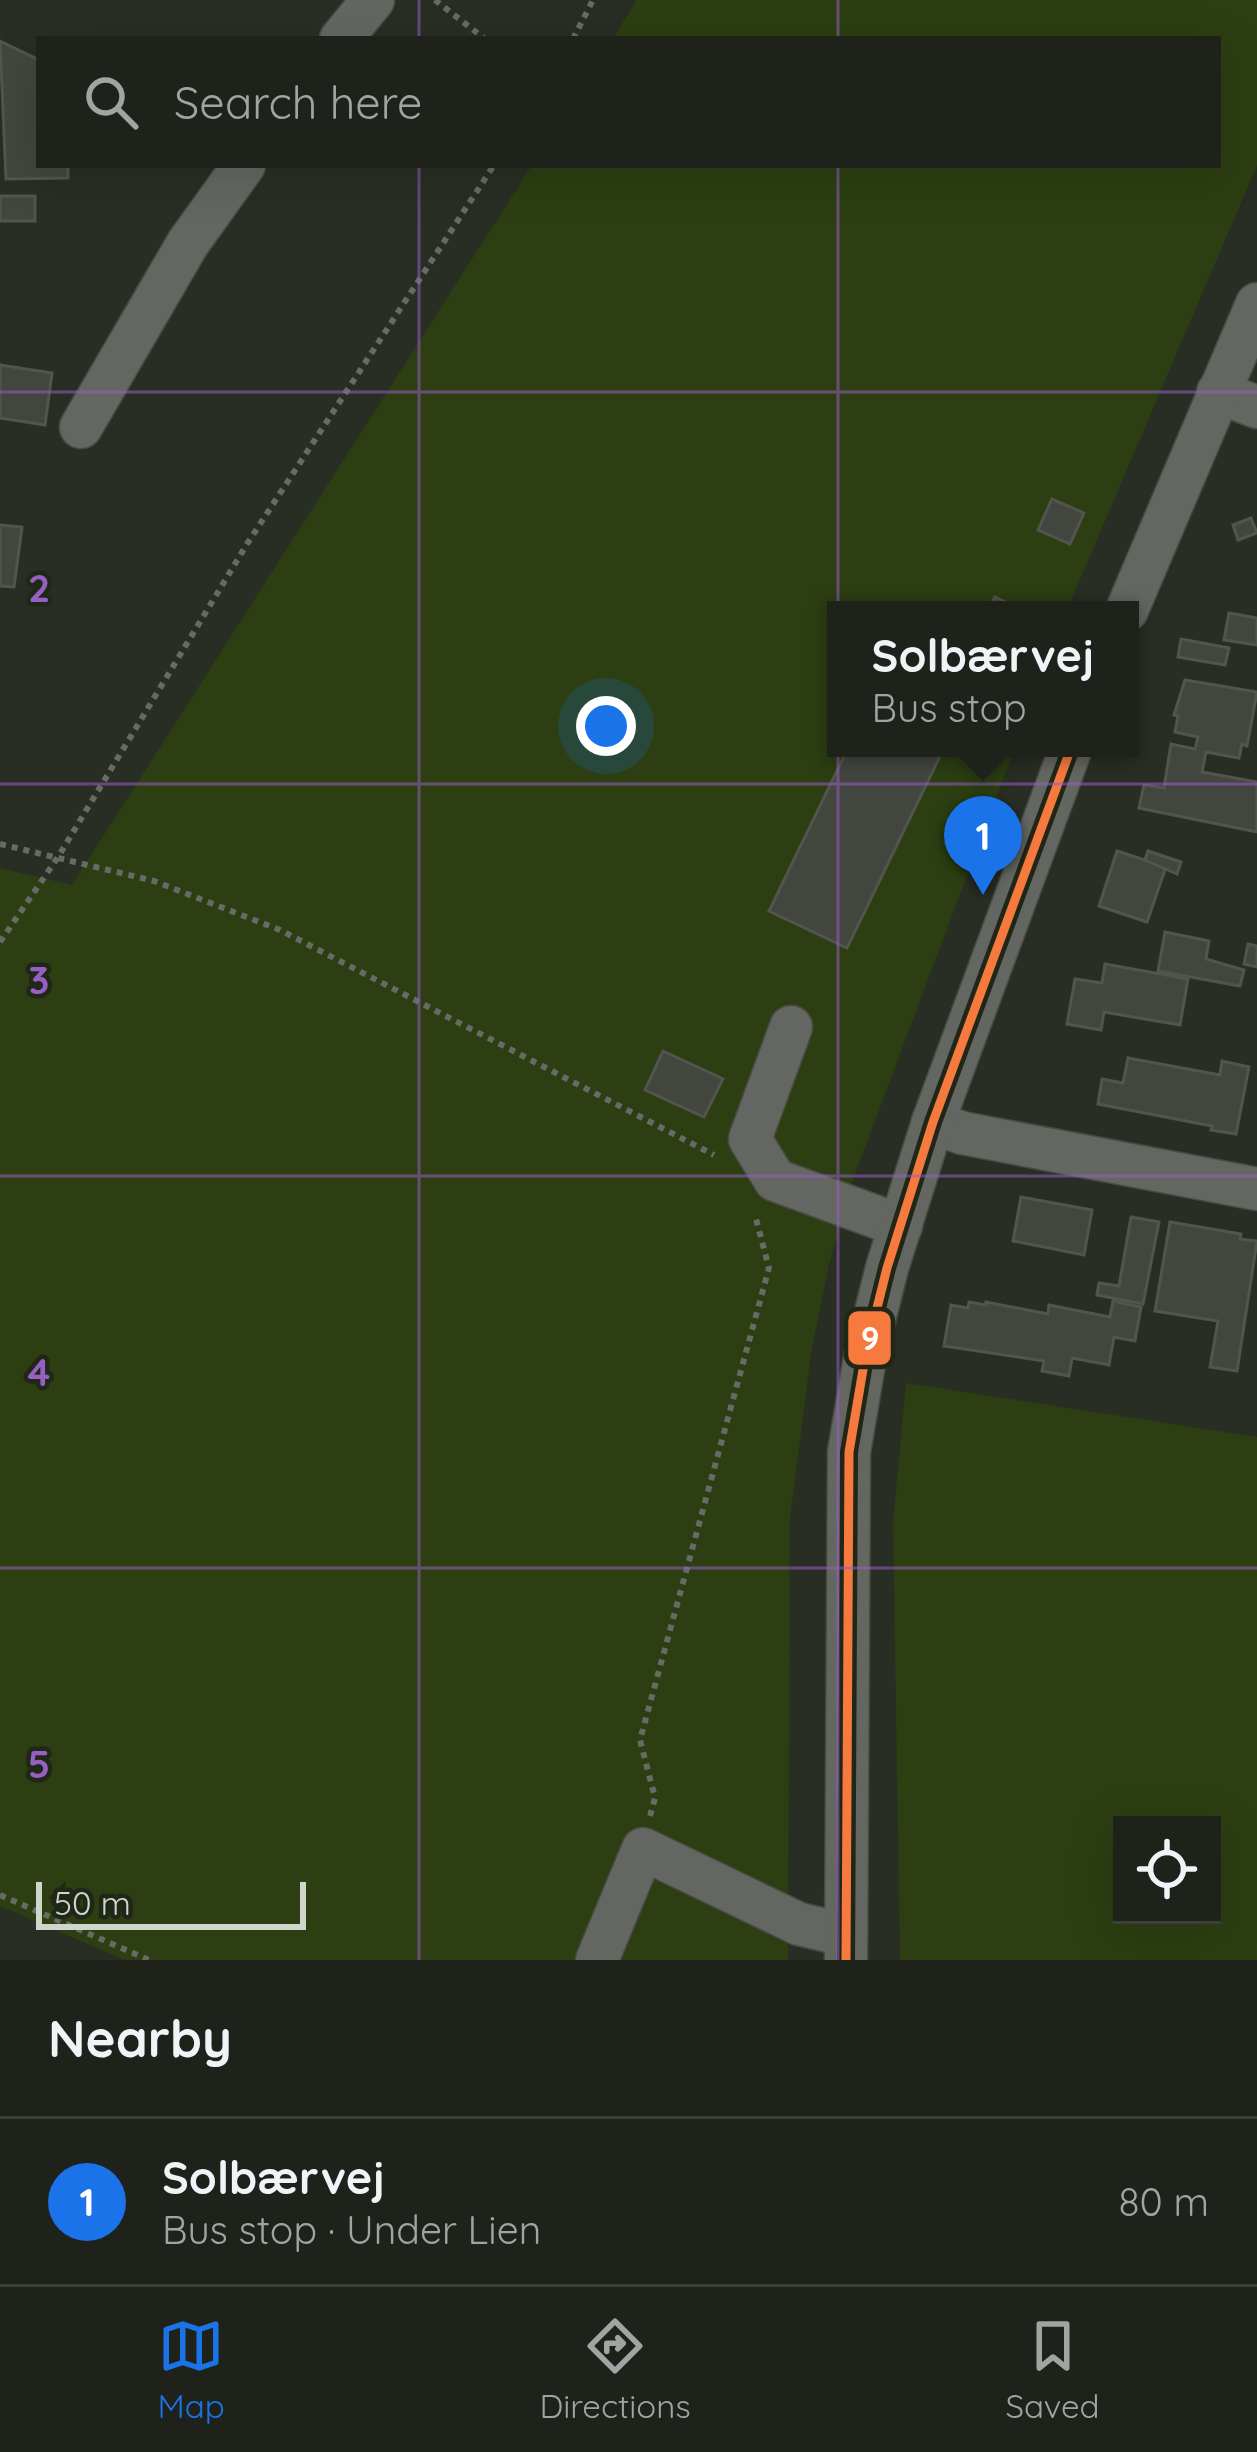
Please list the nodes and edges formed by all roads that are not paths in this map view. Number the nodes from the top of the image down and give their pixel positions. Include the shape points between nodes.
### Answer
1 (373, 0) edge
2 (343, 36) edge
3 (242, 168) edge
4 (1257, 304) edge
5 (1238, 399) edge
6 (81, 427) dead end
7 (1132, 601) edge
8 (1068, 757) edge
9 (791, 1027) dead end
10 (933, 1122) junction
11 (1257, 1190) edge
12 (901, 1226) junction
13 (846, 1947) edge
14 (597, 1960) edge

1 - 2 street
3 - 6 street via 188,243
4 - 5 street
5 - 7 street
8 - 10 street
9 - 12 street via 750,1139 776,1180
10 - 11 street
10 - 12 street
12 - 13 street via 848,1452
13 - 14 street via 643,1849

